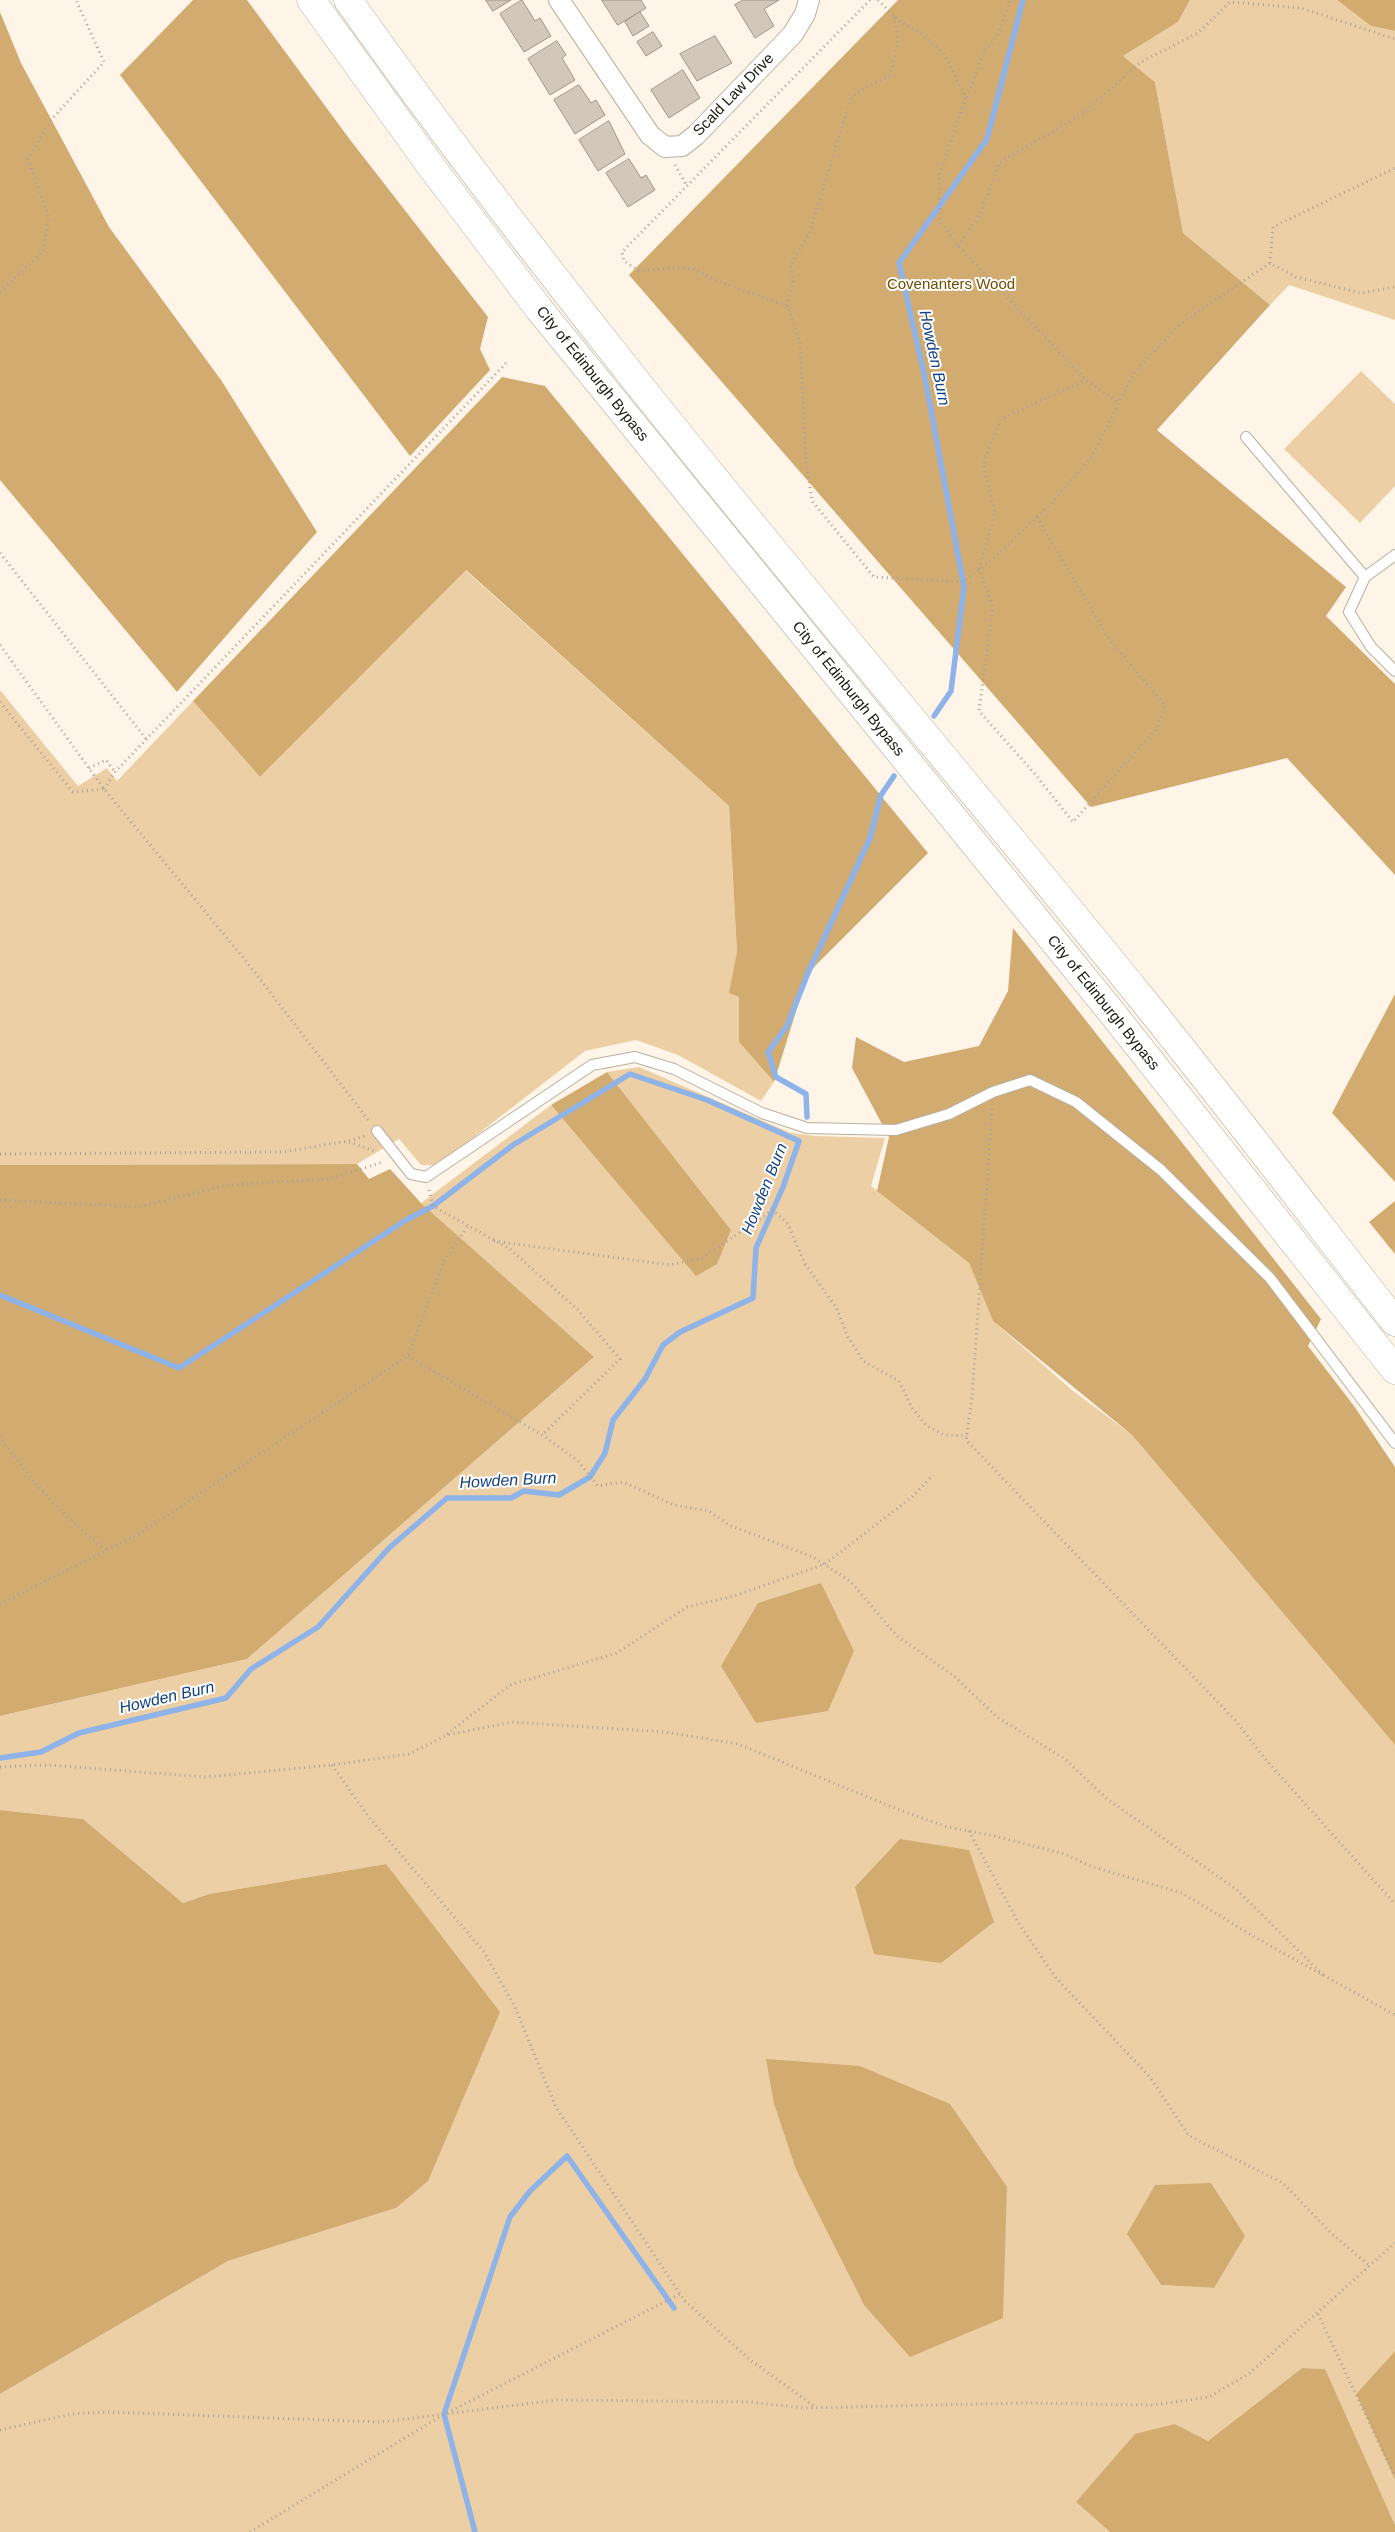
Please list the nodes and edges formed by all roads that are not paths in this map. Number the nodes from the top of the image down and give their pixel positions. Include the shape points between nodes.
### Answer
1 (311, 0) edge
2 (348, 0) edge
3 (558, 0) edge
4 (809, 0) edge
5 (1246, 437) dead end
6 (1395, 555) edge
7 (1365, 577) junction
8 (1395, 670) edge
9 (377, 1131) road end
10 (1395, 1322) edge
11 (1395, 1370) edge
12 (1395, 1442) edge

1 - 11 highway, City of Edinburgh Bypass via 539,309 1103,1001
2 - 10 highway, City of Edinburgh Bypass via 455,148 657,409 1142,998
3 - 4 street, Scald Law Drive via 650,135 665,147 682,146 696,135 793,34
5 - 7 lane
6 - 7 lane
7 - 8 lane via 1349,612 1371,647
9 - 12 lane via 390,1159 411,1174 426,1177 592,1065 635,1057 674,1070 762,1113 806,1128 896,1130 949,1114 993,1092 1030,1080 1076,1102 1161,1170 1270,1278

